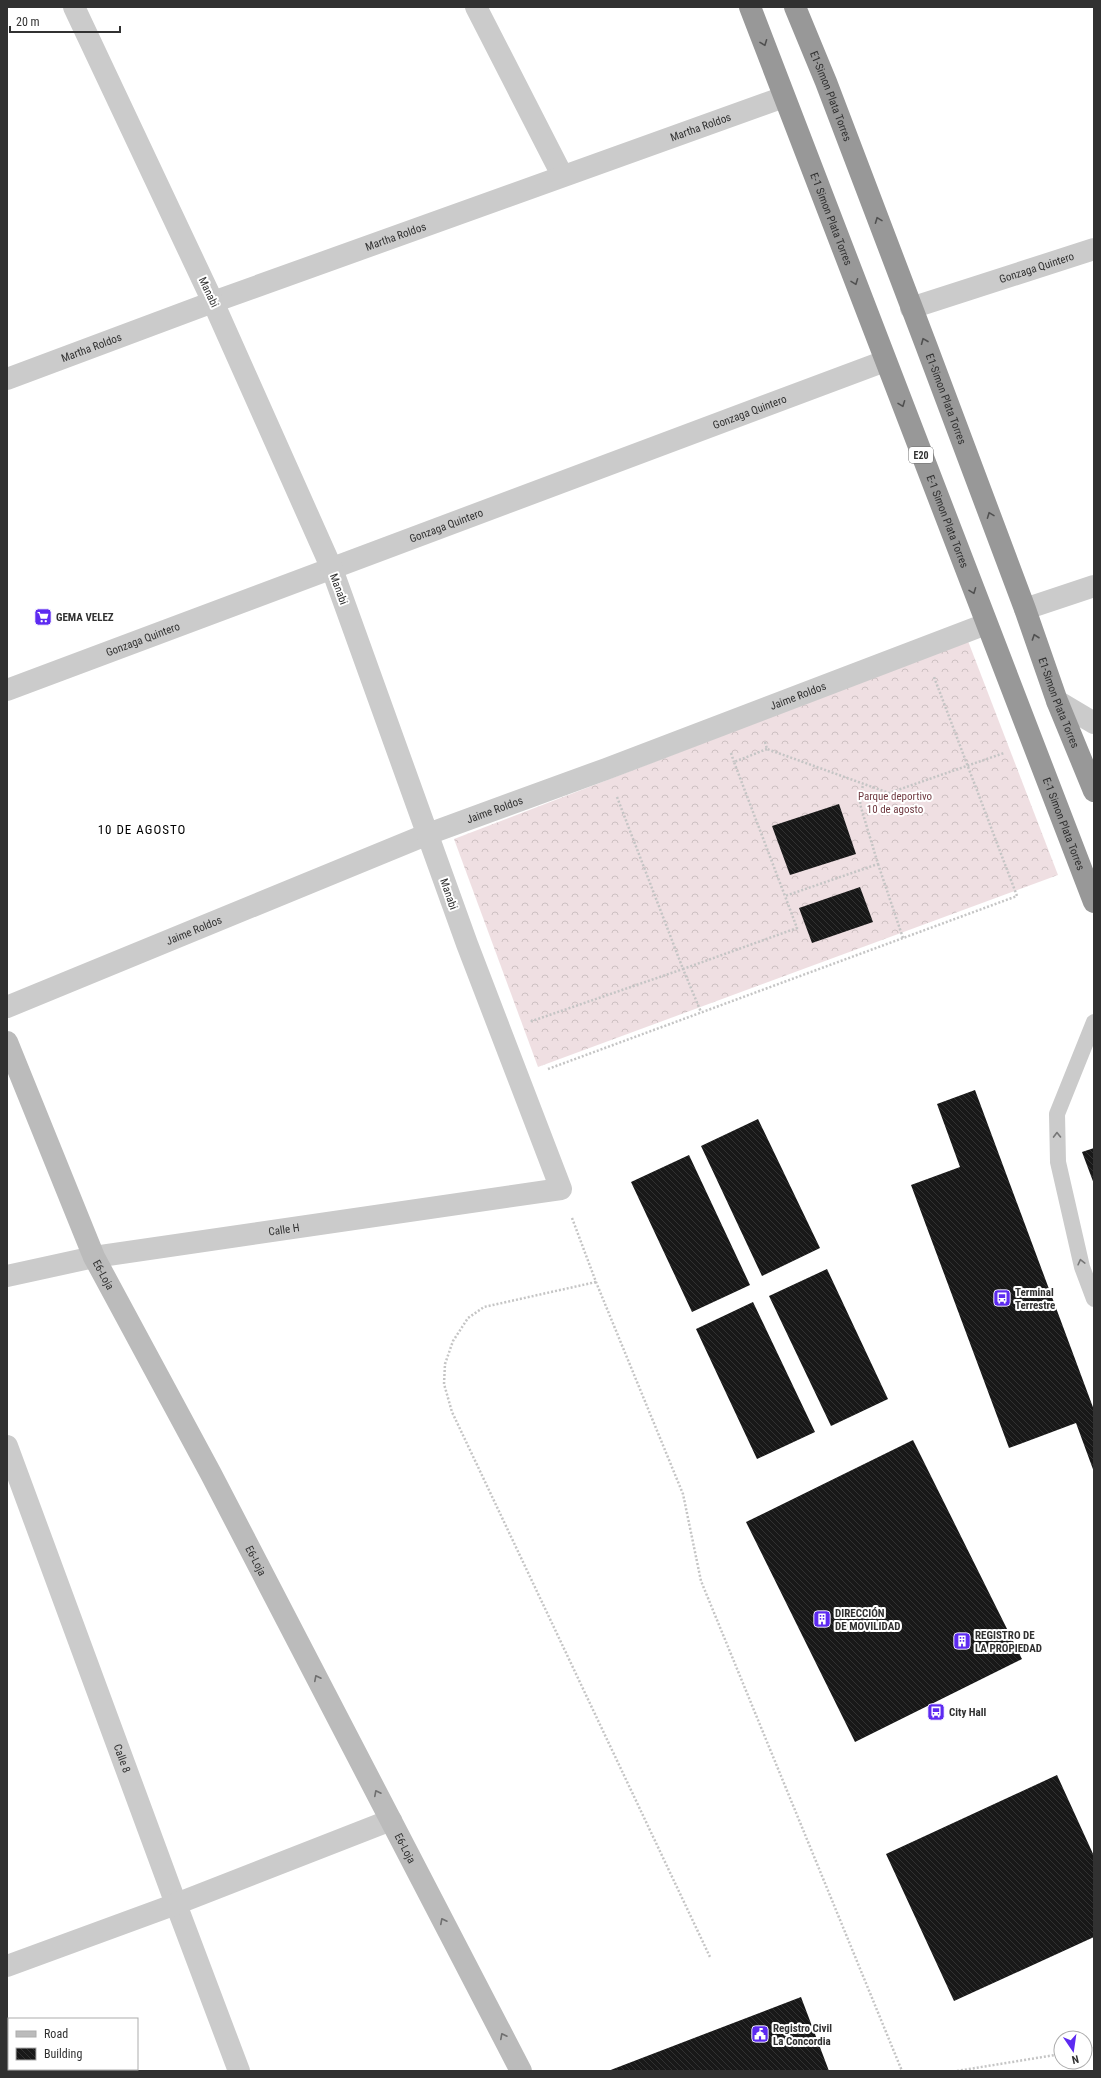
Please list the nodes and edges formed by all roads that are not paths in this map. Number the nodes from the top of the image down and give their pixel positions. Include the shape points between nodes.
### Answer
1 (74, 7) edge
2 (476, 7) edge
3 (795, 7) edge
4 (754, 8) edge
5 (784, 96) junction
6 (562, 175) junction
7 (1094, 249) edge
8 (214, 302) junction
9 (911, 308) junction
10 (885, 361) junction
11 (7, 379) edge
12 (332, 569) junction
13 (1094, 586) edge
14 (1025, 609) junction
15 (986, 624) junction
16 (7, 690) edge
17 (1057, 701) junction
18 (1094, 723) edge
19 (1094, 791) edge
20 (428, 834) junction
21 (1094, 902) edge
22 (7, 1007) edge
23 (1094, 1022) edge
24 (7, 1042) edge
25 (562, 1189) joint
26 (94, 1257) junction
27 (7, 1276) edge
28 (1094, 1299) edge
29 (7, 1446) edge
30 (391, 1820) junction
31 (176, 1904) junction
32 (7, 1966) edge
33 (240, 2071) edge
34 (521, 2071) edge

1 - 8 street, Manabi
2 - 6 street
9 -> 3 highway, E1-Simon Plata Torres
4 -> 5 highway, E-1 Simon Plata Torres / E20
5 - 6 street, Martha Roldos
5 -> 10 highway, E-1 Simon Plata Torres / E20
6 - 8 street, Martha Roldos
7 - 9 street, Gonzaga Quintero
8 - 11 street, Martha Roldos
8 - 12 street, Manabi
14 -> 9 highway, E1-Simon Plata Torres
10 - 12 street, Gonzaga Quintero
10 -> 15 highway, E-1 Simon Plata Torres / E20
12 - 16 street, Gonzaga Quintero
12 - 20 street, Manabi
13 - 14 street
17 -> 14 highway, E1-Simon Plata Torres
15 - 20 street, Jaime Roldos via 753,714
15 - 21 highway, E-1 Simon Plata Torres / E20
17 - 18 street
17 - 19 highway, E1-Simon Plata Torres
20 - 22 street, Jaime Roldos
20 - 25 street, Manabi via 467,944
28 -> 23 lane via 1082,1268 1058,1162 1057,1114
24 - 26 main road, E6-Loja
25 - 26 street, Calle H
26 - 27 street, Calle H
30 -> 26 main road, E6-Loja via 211,1474
29 - 31 street, Calle 8
30 - 31 street
34 -> 30 main road, E6-Loja
31 - 32 street
31 - 33 street, Calle 8

